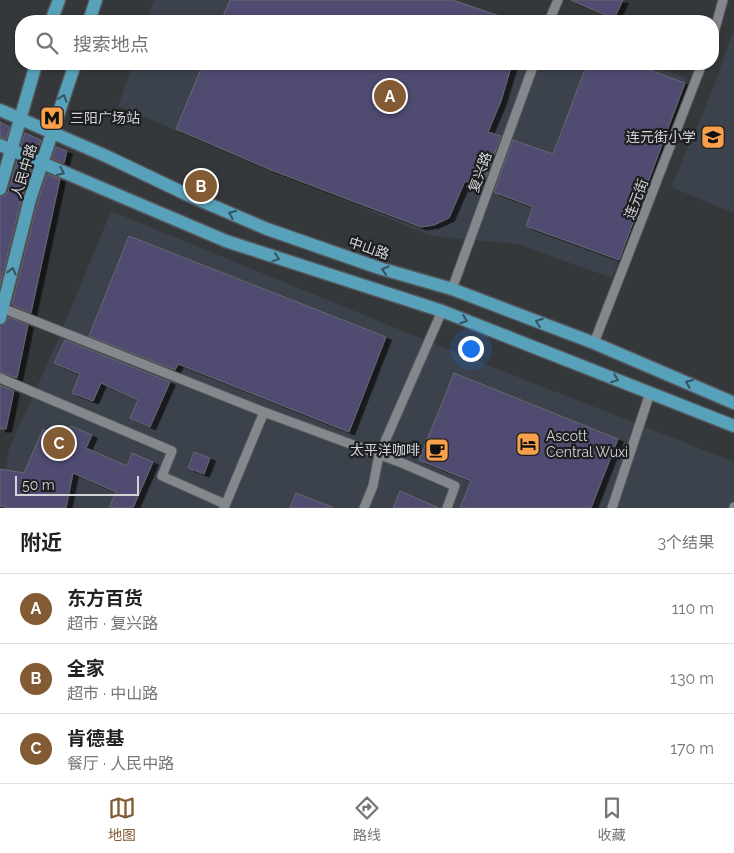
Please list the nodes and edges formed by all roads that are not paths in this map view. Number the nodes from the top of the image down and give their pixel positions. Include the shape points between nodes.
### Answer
1 (59, 0) edge
2 (96, 0) edge
3 (558, 0) edge
4 (723, 0) edge
5 (53, 15) edge
6 (91, 15) edge
7 (552, 15) edge
8 (719, 15) edge
9 (34, 70) edge
10 (73, 70) edge
11 (532, 70) edge
12 (700, 70) edge
13 (0, 110) edge
14 (20, 118) junction
15 (52, 132) junction
16 (6, 148) edge
17 (42, 164) junction
18 (0, 190) edge
19 (452, 289) junction
20 (442, 311) junction
21 (1, 313) edge
22 (594, 343) junction
23 (0, 378) edge
24 (650, 392) junction
25 (734, 403) edge
26 (264, 412) junction
27 (734, 426) edge
28 (379, 455) junction
29 (224, 506) edge
30 (364, 508) edge
31 (447, 508) edge
32 (612, 508) edge

1 - 5 main road
2 - 6 main road
3 - 7 street
4 - 8 street
9 - 14 main road, 人民中路
15 -> 10 main road, 人民中路
11 - 19 street, 复兴路
12 - 22 street, 连元街
13 - 14 main road, 中山路
14 - 15 main road, 中山路
14 - 16 main road, 人民中路
15 - 17 main road, 人民中路
19 -> 15 main road, 中山路 via 379,268 267,229
16 - 17 main road
16 - 18 main road, 人民中路
17 -> 20 main road via 226,241
21 -> 17 main road, 人民中路
22 -> 19 main road, 中山路
20 -> 24 main road
20 - 28 street
21 - 26 street
25 -> 22 main road, 中山路
23 - 29 street via 172,451 162,476
24 - 27 main road
24 - 32 street
26 - 28 street
26 - 29 street
28 - 30 street via 373,486
28 - 31 street via 455,486

